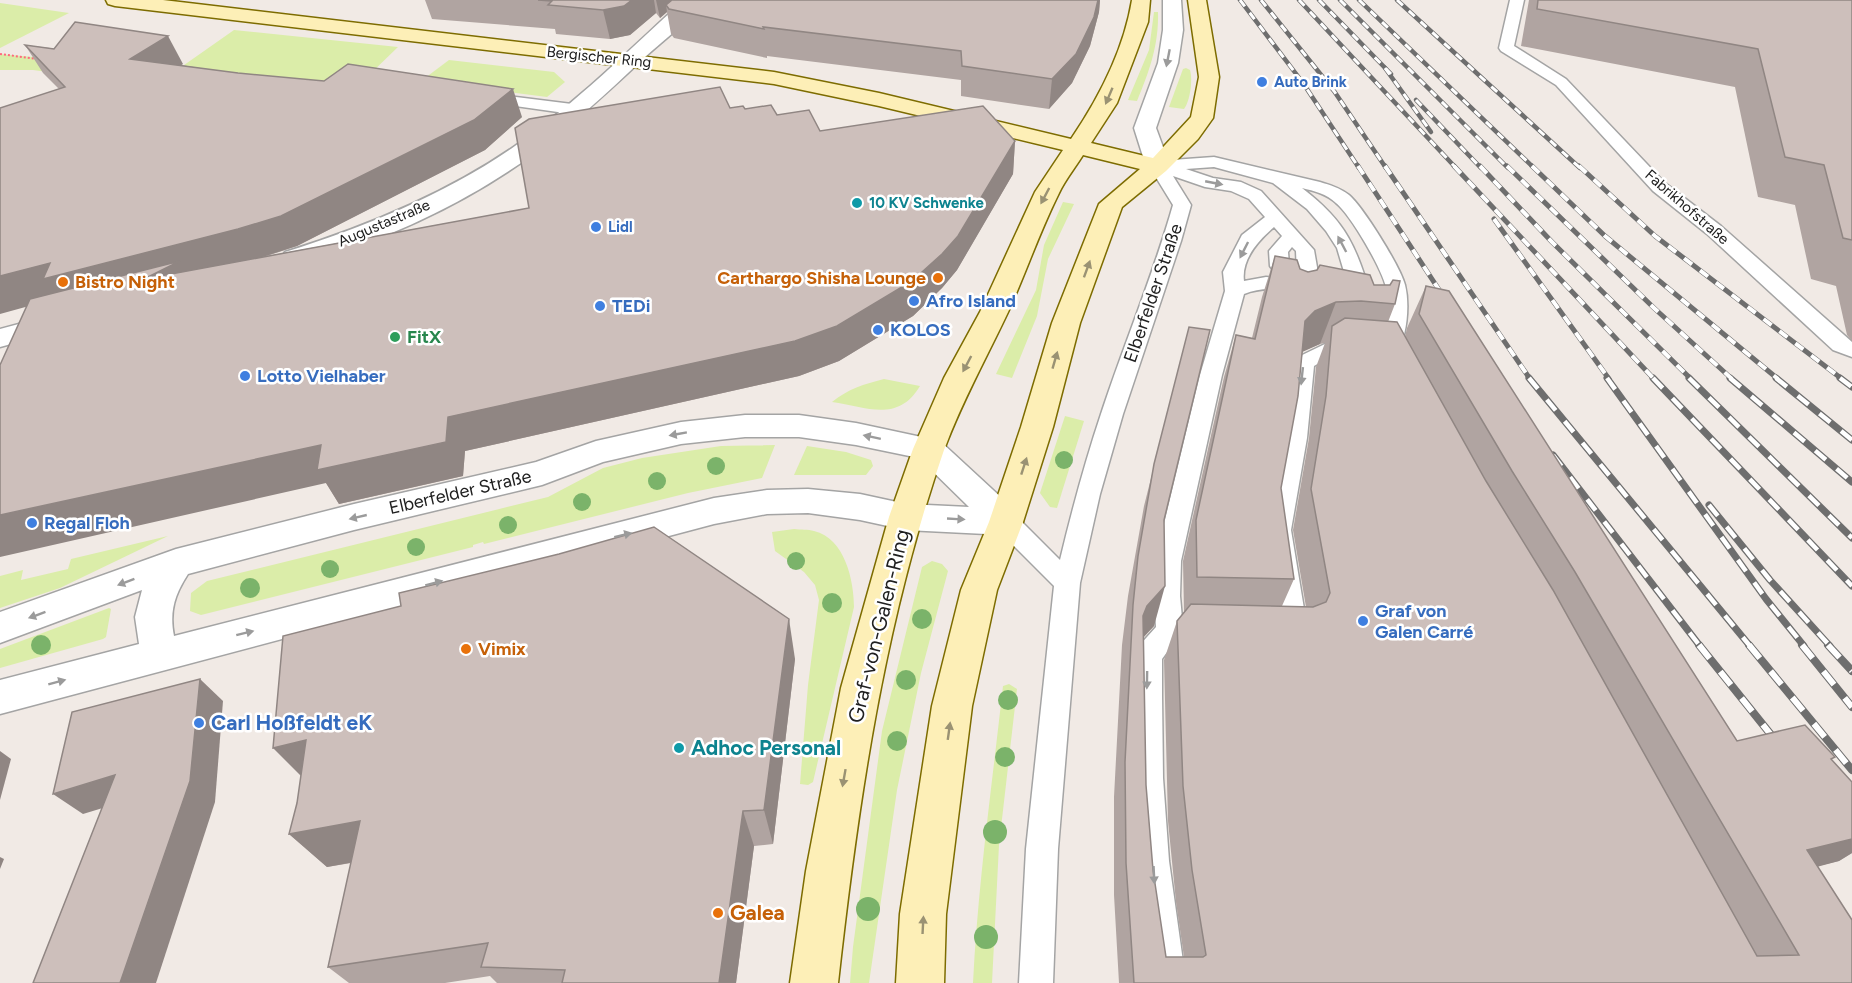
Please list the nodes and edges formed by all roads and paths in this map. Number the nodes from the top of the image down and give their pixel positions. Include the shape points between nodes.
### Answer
1 (115, 0) edge
2 (695, 0) edge
3 (1140, 0) edge
4 (1172, 0) edge
5 (1197, 0) edge
6 (1517, 0) edge
7 (0, 54) edge
8 (44, 60) edge
9 (630, 61) junction
10 (475, 97) edge
11 (572, 109) junction
12 (1077, 148) junction
13 (1158, 166) junction
14 (1279, 179) junction
15 (1111, 204) junction
16 (1274, 218) junction
17 (1291, 237) junction
18 (275, 263) edge
19 (1319, 290) edge
20 (1235, 291) junction
21 (1341, 294) edge
22 (1297, 296) junction
23 (1362, 297) junction
24 (77, 318) edge
25 (1365, 319) edge
26 (0, 338) edge
27 (1852, 350) edge
28 (929, 449) junction
29 (906, 517) junction
30 (1006, 522) junction
31 (176, 563) junction
32 (1067, 583) junction
33 (0, 628) edge
34 (1271, 633) edge
35 (161, 655) junction
36 (0, 697) edge
37 (814, 983) edge
38 (920, 983) edge
39 (1036, 983) edge
40 (1169, 983) edge

1 - 9 main road, Bergischer Ring
2 - 9 street, Augustastraße
3 -> 12 main road via 1138,22 1106,103
4 -> 13 street via 1168,63 1145,128
5 - 13 main road via 1209,77 1202,118
6 - 27 lane, Fabrikhofstraße via 1506,48 1561,82 1659,188 1714,230 1840,345
7 - 8 path
9 - 11 street, Augustastraße
9 - 12 main road, Bergischer Ring via 785,81 1016,130
10 - 11 lane
11 - 18 street, Augustastraße via 525,149 474,181 368,231
12 - 13 main road
12 - 15 main road via 1104,161 1112,180
12 -> 28 main road via 1047,192
13 - 14 lane via 1214,162
13 - 15 main road
13 -> 16 lane via 1234,186 1254,195
13 - 32 lane, Elberfelder Straße via 1182,205 1180,217 1112,414
23 -> 14 lane via 1346,248 1334,228 1313,205
14 -> 34 lane via 1319,186 1344,199 1356,214 1395,283 1396,326 1392,365 1325,351 1304,363 1280,530 1294,633
30 -> 15 main road via 1066,323
16 - 17 lane
16 -> 20 lane via 1250,239 1233,272
17 - 22 lane via 1305,250 1308,273
17 - 22 lane via 1278,251 1280,266
19 - 22 lane
20 - 22 lane via 1271,281
20 -> 40 lane via 1210,375 1168,561 1167,596 1181,631 1148,655 1147,719 1157,922
21 - 23 lane
23 - 25 lane
24 - 26 street
28 - 29 main road
28 - 30 street
28 -> 31 street, Elberfelder Straße via 799,426 745,426 681,433 596,452 542,473
29 -> 30 street
35 -> 29 street via 714,511 767,502 808,501
29 -> 37 main road, Graf-von-Galen-Ring via 861,688 828,871
30 - 32 lane
38 -> 30 main road via 923,914 952,706 979,590
31 -> 33 street, Elberfelder Straße
31 - 35 street via 157,594 153,610 152,628
32 - 39 lane via 1042,849
36 -> 35 street

